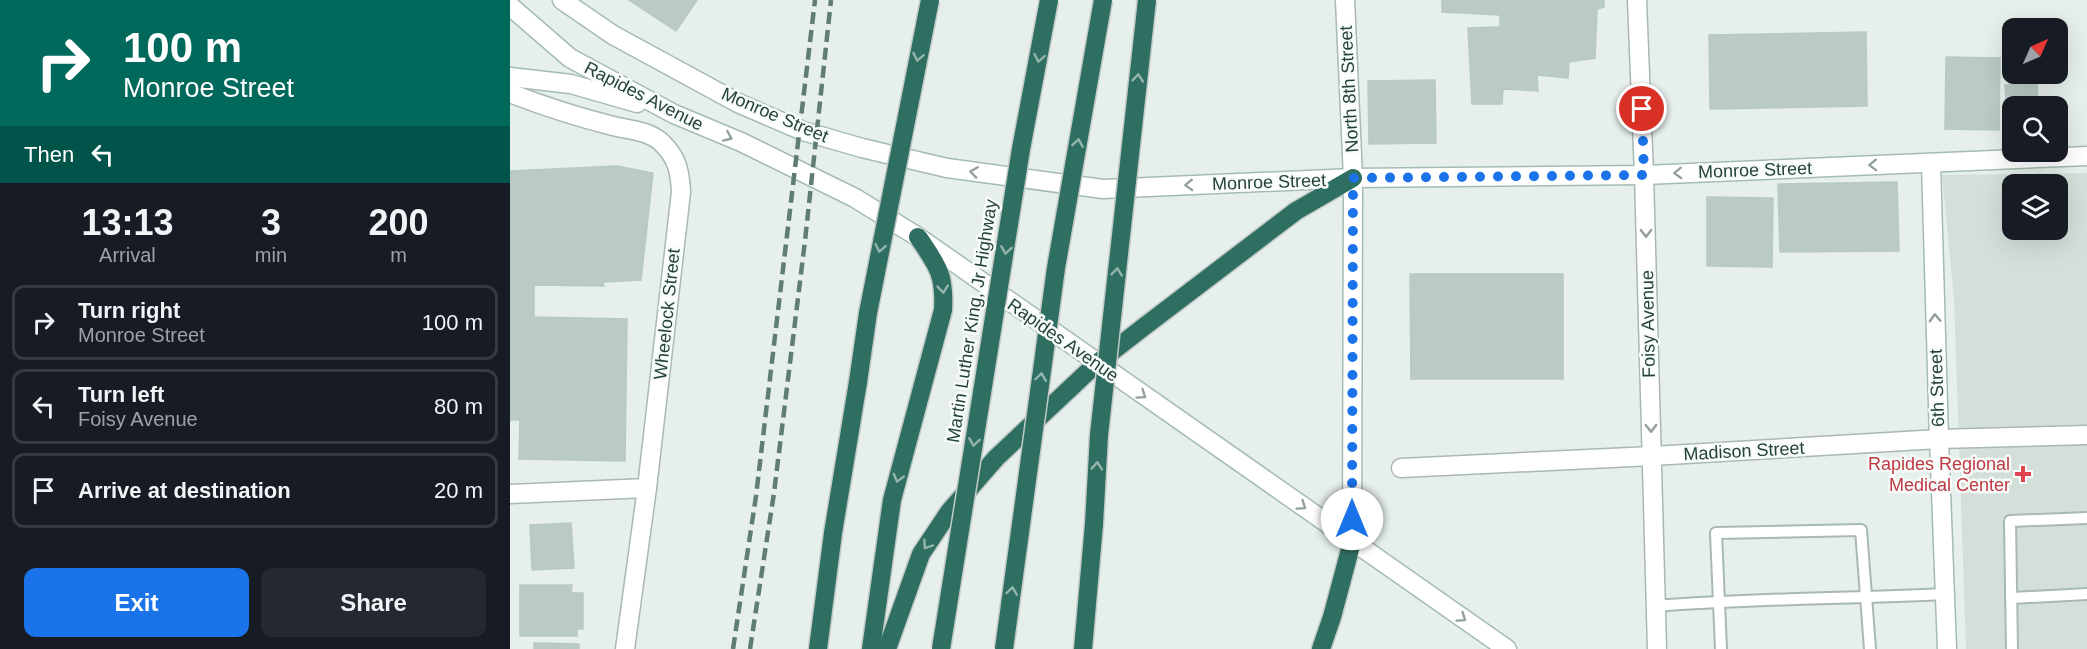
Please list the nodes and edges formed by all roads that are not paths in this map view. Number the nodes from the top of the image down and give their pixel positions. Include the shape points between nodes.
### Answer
1 (562, 0) edge
2 (930, 0) edge
3 (1049, 0) edge
4 (1103, 0) edge
5 (1147, 0) edge
6 (1345, 0) edge
7 (1637, 0) edge
8 (510, 6) edge
9 (510, 77) edge
10 (510, 93) edge
11 (674, 114) junction
12 (2087, 156) edge
13 (1931, 163) junction
14 (1644, 175) junction
15 (1353, 178) junction
16 (918, 237) junction
17 (1096, 364) junction
18 (2087, 435) edge
19 (1938, 439) junction
20 (1652, 456) junction
21 (1401, 468) dead end
22 (647, 488) junction
23 (510, 494) edge
24 (2087, 518) edge
25 (1352, 542) junction
26 (1945, 594) junction
27 (2087, 594) edge
28 (1868, 598) junction
29 (2011, 598) junction
30 (1719, 601) junction
31 (1656, 606) junction
32 (625, 649) edge
33 (818, 649) edge
34 (872, 649) edge
35 (887, 649) edge
36 (941, 649) edge
37 (1004, 649) edge
38 (1083, 649) edge
39 (1321, 649) edge
40 (1507, 649) edge
41 (1657, 649) edge
42 (1720, 649) edge
43 (1870, 649) edge
44 (1947, 649) edge
45 (2012, 649) edge

15 -> 1 main road, Monroe Street via 1103,189 946,168 803,131 738,103 613,35
2 -> 33 highway, bridge via 868,313
3 -> 36 highway, Martin Luther King, Jr Highway, bridge via 1021,149
37 -> 4 highway, bridge via 1056,268
38 -> 5 highway, bridge via 1099,435
6 - 15 main road, North 8th Street
7 - 14 main road, Foisy Avenue
8 - 11 main road, Rapides Avenue via 570,58
9 - 11 main road via 571,84
10 - 22 main road, Wheelock Street via 645,132 673,155 680,170 681,192
11 -> 16 main road, Rapides Avenue via 855,198
12 - 13 main road, Monroe Street
13 -> 14 main road, Monroe Street
19 -> 13 main road, 6th Street
14 - 15 main road, Monroe Street
14 -> 20 main road, Foisy Avenue
15 - 17 highway via 1268,231
15 - 25 main road, North 8th Street
16 - 17 main road, Rapides Avenue
16 -> 34 highway via 938,266 944,310 892,500
17 -> 25 main road, Rapides Avenue
17 -> 35 highway via 996,458 949,512 921,554
18 - 19 main road, Madison Street
19 - 20 main road, Madison Street
19 - 26 main road, 6th Street
20 - 21 main road, Madison Street
20 - 31 main road, Foisy Avenue
22 - 23 main road
22 - 32 main road, Wheelock Street
24 - 29 lane via 2010,521
25 - 39 highway
25 -> 40 main road, Rapides Avenue
26 - 28 lane
26 - 44 main road, 6th Street
27 - 29 lane
28 - 30 lane
28 - 30 lane via 1861,530 1716,533
28 - 43 lane
29 - 45 lane
30 - 31 lane
30 - 42 lane
31 - 41 main road, Foisy Avenue

